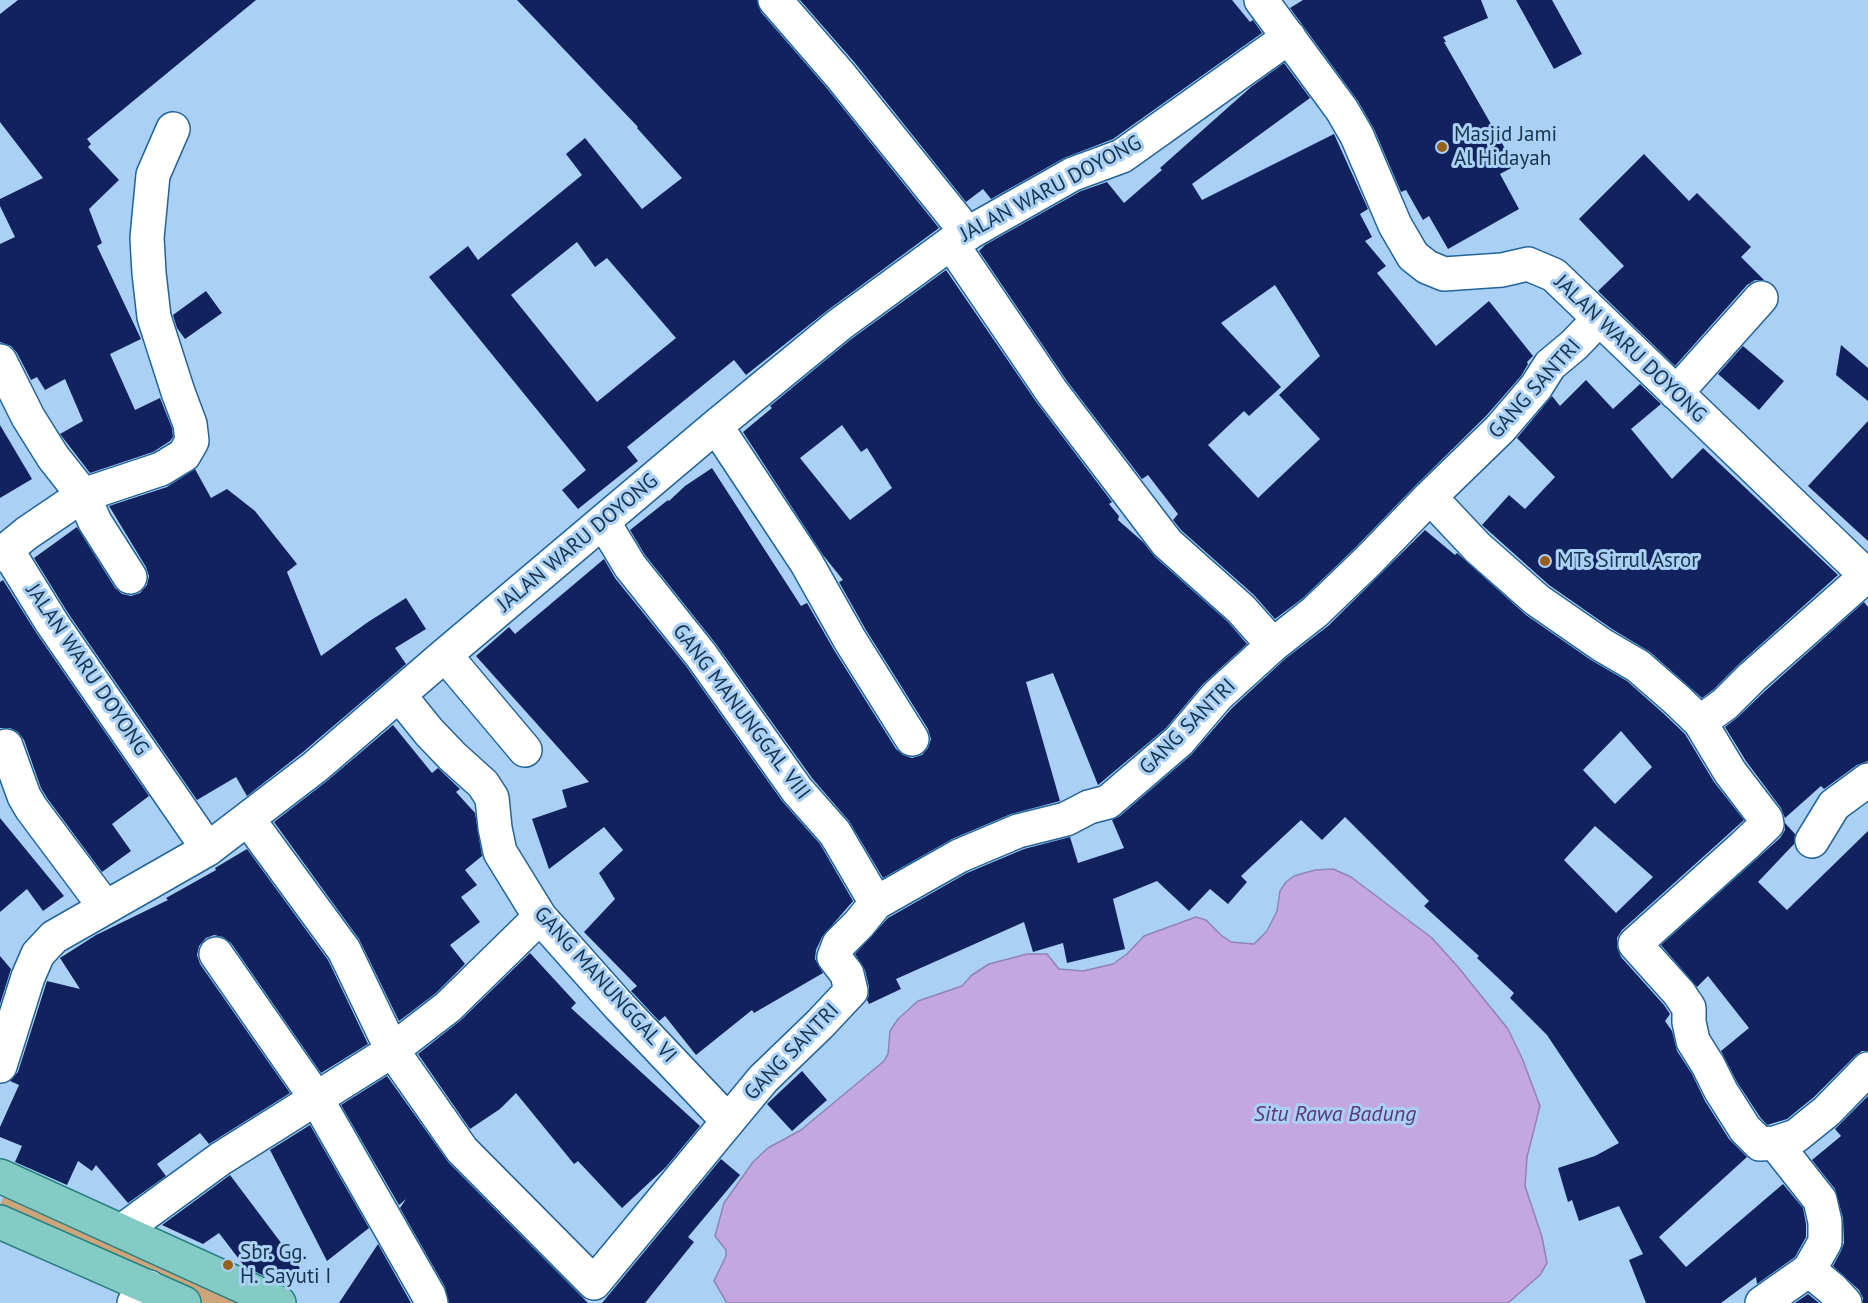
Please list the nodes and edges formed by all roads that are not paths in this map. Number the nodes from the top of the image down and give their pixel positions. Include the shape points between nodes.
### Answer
1 (775, 0) edge
2 (1261, 0) edge
3 (1289, 37) junction
4 (173, 129) dead end
5 (960, 239) junction
6 (1761, 298) dead end
7 (1599, 320) junction
8 (0, 361) edge
9 (1676, 393) junction
10 (716, 426) junction
11 (83, 495) junction
12 (1430, 497) junction
13 (604, 523) junction
14 (4, 553) edge
15 (130, 576) dead end
16 (1867, 576) edge
17 (1273, 645) junction
18 (445, 655) junction
19 (400, 696) junction
20 (1700, 722) junction
21 (912, 739) dead end
22 (6, 746) dead end
23 (525, 750) dead end
24 (1868, 780) edge
25 (248, 819) junction
26 (1812, 841) dead end
27 (208, 849) junction
28 (876, 903) junction
29 (105, 907) junction
30 (540, 917) junction
31 (216, 954) dead end
32 (392, 1050) junction
33 (0, 1066) edge
34 (1868, 1069) edge
35 (316, 1098) junction
36 (728, 1121) junction
37 (1775, 1143) junction
38 (0, 1176) edge
39 (0, 1222) edge
40 (123, 1230) junction
41 (1809, 1270) junction
42 (586, 1293) edge
43 (141, 1295) edge
44 (184, 1303) edge
45 (279, 1303) edge
46 (431, 1303) edge
47 (1762, 1303) edge
48 (1845, 1303) edge

1 - 5 street via 840,75
2 - 3 street
3 - 5 street, JALAN WARU DOYONG via 1122,156 1073,174
3 - 7 street, JALAN WARU DOYONG via 1357,136 1395,225 1413,256 1444,274 1528,264 1554,275
4 - 11 street, JALAN WARU DOYONG via 153,175 147,237 149,273 154,317 190,424 192,441 184,455 161,469
5 - 10 street, JALAN WARU DOYONG via 839,325
5 - 17 street, JALAN WARU DOYONG via 1052,392 1167,543 1241,609
6 - 9 street
7 - 9 street, JALAN WARU DOYONG
7 - 12 street, GANG SANTRI via 1550,365 1500,429
8 - 11 street via 28,417
9 - 16 street, JALAN WARU DOYONG
10 - 13 street, JALAN WARU DOYONG
10 - 21 street via 806,562
11 - 14 street, JALAN WARU DOYONG
11 - 15 street via 95,522
12 - 17 street, GANG SANTRI via 1322,605
12 - 20 street via 1537,600 1638,666
13 - 18 street, JALAN WARU DOYONG
13 - 28 street, GANG MANUNGGAL VIII via 630,566 701,655 797,790 835,833
14 - 27 street, JALAN WARU DOYONG
16 - 20 street
17 - 28 street, GANG SANTRI via 1217,696 1179,741 1108,802 1066,819 1018,831 959,856
18 - 19 street, JALAN WARU DOYONG
18 - 23 street
19 - 25 street, JALAN WARU DOYONG
19 - 30 street, GANG MANUNGGAL VI via 492,798 500,852
20 - 37 street via 1767,824 1635,944 1689,1008 1693,1041 1745,1129 1760,1144
22 - 29 street via 30,808
24 - 26 street via 1834,805
25 - 27 street, JALAN WARU DOYONG
25 - 32 street via 344,950
27 - 29 street, JALAN WARU DOYONG
28 - 36 street, GANG SANTRI via 839,944 834,957 847,974 851,991 763,1079
29 - 33 street, JALAN WARU DOYONG via 54,937 38,954
30 - 32 street via 448,1007
30 - 36 street, GANG MANUNGGAL VI
31 - 35 street
32 - 35 street
32 - 42 street via 462,1150
34 - 37 street via 1796,1136
35 - 40 street via 220,1159
35 - 46 street
36 - 42 street
37 - 41 street via 1820,1200 1825,1242
38 - 40 main road
39 - 43 main road
40 - 45 main road
41 - 47 street
41 - 48 street
43 - 44 main road

